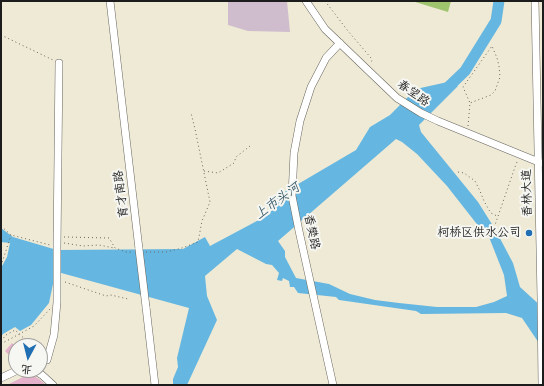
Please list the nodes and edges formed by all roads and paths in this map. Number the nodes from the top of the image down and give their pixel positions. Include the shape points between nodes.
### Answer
1 (110, 1) edge
2 (306, 1) edge
3 (325, 1) edge
4 (535, 1) edge
5 (1, 36) edge
6 (340, 43) junction
7 (59, 63) joint
8 (366, 69) junction
9 (470, 103) junction
10 (191, 113) dead end
11 (468, 133) junction
12 (250, 146) dead end
13 (521, 154) junction
14 (541, 162) edge
15 (204, 170) junction
16 (458, 172) dead end
17 (498, 216) junction
18 (1, 226) edge
19 (11, 235) junction
20 (487, 237) dead end
21 (47, 244) dead end
22 (57, 244) junction
23 (115, 248) junction
24 (139, 251) junction
25 (1, 265) edge
26 (57, 283) junction
27 (128, 299) dead end
28 (57, 302) junction
29 (20, 334) junction
30 (24, 338) edge
31 (1, 342) edge
32 (1, 344) edge
33 (48, 356) edge
34 (542, 359) edge
35 (45, 378) edge
36 (53, 385) edge
37 (155, 385) edge
38 (333, 385) edge
39 (542, 385) edge

1 - 24 street, 育才南路
2 - 6 street, 春望路 via 325,29
3 - 8 path via 371,58 372,61
4 - 14 street, 香林大道
5 - 7 path
6 - 8 street, 春望路
6 - 38 street, 香樊路 via 326,58 311,87 300,121 294,153 292,196
7 - 22 street
8 - 11 street, 春望路 via 397,98 421,113
9 - 9 path via 463,87 492,46 500,77 495,91
9 - 11 path
10 - 15 path
11 - 13 street, 春望路
12 - 15 path via 236,157 234,163 218,173
13 - 14 street, 春望路
13 - 17 path via 514,167
14 - 34 street, 香林大道
15 - 24 path via 210,202 202,221 198,242 166,252
16 - 17 path via 475,181 489,210
17 - 20 path
18 - 19 path
19 - 21 path
19 - 25 path
22 - 23 path
22 - 23 path via 66,236 109,238
22 - 26 street
23 - 24 path via 126,252
24 - 37 street, 育才南路, bridge
26 - 27 path via 62,287 63,281 106,296
26 - 28 street
28 - 29 path via 34,326
28 - 33 street via 54,335
29 - 30 path
29 - 31 path via 16,330 6,335
29 - 32 path
34 - 39 street, 香林大道
35 - 36 street

